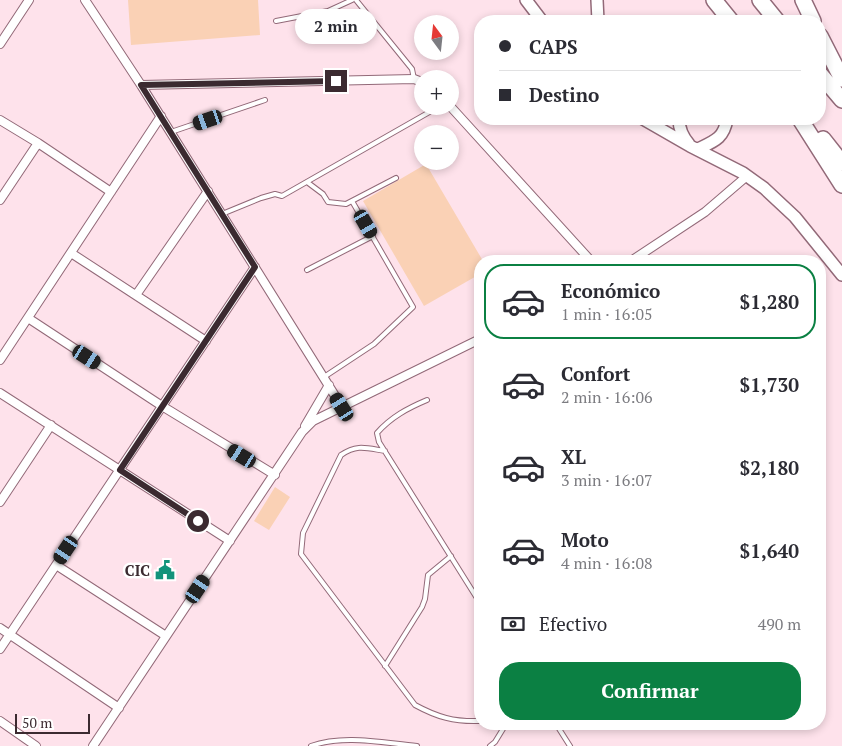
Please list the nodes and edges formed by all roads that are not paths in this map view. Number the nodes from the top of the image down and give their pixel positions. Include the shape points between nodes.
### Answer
1 (29, 0) edge
2 (85, 0) edge
3 (352, 0) edge
4 (356, 0) edge
5 (526, 0) edge
6 (597, 0) edge
7 (706, 0) edge
8 (714, 0) edge
9 (760, 0) edge
10 (803, 0) edge
11 (537, 15) edge
12 (598, 15) edge
13 (715, 15) edge
14 (726, 15) edge
15 (772, 15) edge
16 (810, 15) edge
17 (276, 21) dead end
18 (0, 44) edge
19 (826, 48) edge
20 (414, 73) edge
21 (842, 79) edge
22 (414, 81) edge
23 (826, 81) edge
24 (141, 85) junction
25 (265, 100) dead end
26 (842, 100) edge
27 (424, 115) edge
28 (458, 115) edge
29 (161, 116) junction
30 (0, 120) edge
31 (653, 125) edge
32 (657, 125) edge
33 (679, 125) edge
34 (726, 125) edge
35 (804, 125) edge
36 (811, 125) edge
37 (661, 130) junction
38 (171, 132) junction
39 (38, 143) junction
40 (694, 148) junction
41 (842, 163) edge
42 (747, 176) junction
43 (396, 178) dead end
44 (307, 182) junction
45 (842, 185) edge
46 (111, 192) junction
47 (208, 192) junction
48 (0, 200) edge
49 (352, 200) junction
50 (222, 214) junction
51 (373, 236) junction
52 (70, 253) junction
53 (585, 255) edge
54 (640, 255) edge
55 (826, 255) edge
56 (826, 255) edge
57 (255, 267) junction
58 (306, 270) dead end
59 (842, 275) edge
60 (136, 295) junction
61 (28, 318) junction
62 (206, 341) junction
63 (474, 342) edge
64 (0, 360) edge
65 (324, 377) junction
66 (329, 385) junction
67 (0, 393) edge
68 (428, 400) dead end
69 (162, 406) junction
70 (342, 407) junction
71 (51, 425) junction
72 (302, 432) junction
73 (385, 451) junction
74 (120, 470) junction
75 (274, 475) junction
76 (0, 502) edge
77 (230, 541) junction
78 (451, 556) junction
79 (56, 566) junction
80 (474, 593) edge
81 (0, 628) edge
82 (10, 635) junction
83 (166, 636) junction
84 (0, 649) edge
85 (386, 666) junction
86 (120, 708) junction
87 (474, 721) edge
88 (0, 722) edge
89 (502, 730) edge
90 (560, 730) edge
91 (36, 746) edge
92 (93, 746) edge
93 (311, 746) edge
94 (417, 746) edge
95 (490, 746) edge
96 (570, 746) edge

1 - 18 street
2 - 24 street
3 - 17 lane via 328,11
4 - 20 lane
5 - 11 main road
6 - 12 main road
7 - 13 highway
8 - 14 highway
9 - 15 highway
10 - 16 highway
19 - 21 highway
22 - 24 street
23 - 26 highway
24 - 29 street
25 - 38 lane
27 - 44 lane
28 - 53 street
29 - 38 street
29 - 46 street
30 - 39 street
31 - 37 main road
32 - 37 main road
33 - 40 main road via 682,136
34 - 40 main road via 716,141
35 - 45 highway
36 - 41 highway
37 - 40 main road
38 - 47 street
39 - 46 street
39 - 48 street
40 - 42 main road
42 - 54 street via 705,212
42 - 55 main road via 795,217
43 - 49 lane
44 - 49 lane via 328,202 346,204
44 - 50 lane via 282,196 275,194 261,198
46 - 52 street
47 - 50 street
47 - 60 street
49 - 51 lane
50 - 57 street
51 - 58 lane
51 - 65 lane via 414,307 374,344
52 - 60 street
52 - 61 street
56 - 59 main road
57 - 62 street
57 - 65 street
60 - 62 street
61 - 64 street
61 - 69 street
62 - 69 street
63 - 70 street
65 - 66 street
66 - 70 street
66 - 72 street
67 - 71 street
68 - 73 lane via 384,424 377,433
69 - 74 street
69 - 75 street
70 - 72 street via 313,421
71 - 74 street
71 - 76 street
72 - 75 street
73 - 78 lane
73 - 85 lane via 359,447 341,455 302,533 301,554
74 - 77 street
74 - 79 street
75 - 77 street
77 - 83 street
78 - 80 lane
78 - 85 lane via 428,575 422,607
79 - 82 street
79 - 83 street
81 - 82 street
82 - 84 street
82 - 86 street
83 - 86 street
85 - 87 lane via 415,704 433,715
86 - 92 street
88 - 91 street
89 - 95 lane
90 - 96 lane
93 - 94 lane via 331,740 348,740

